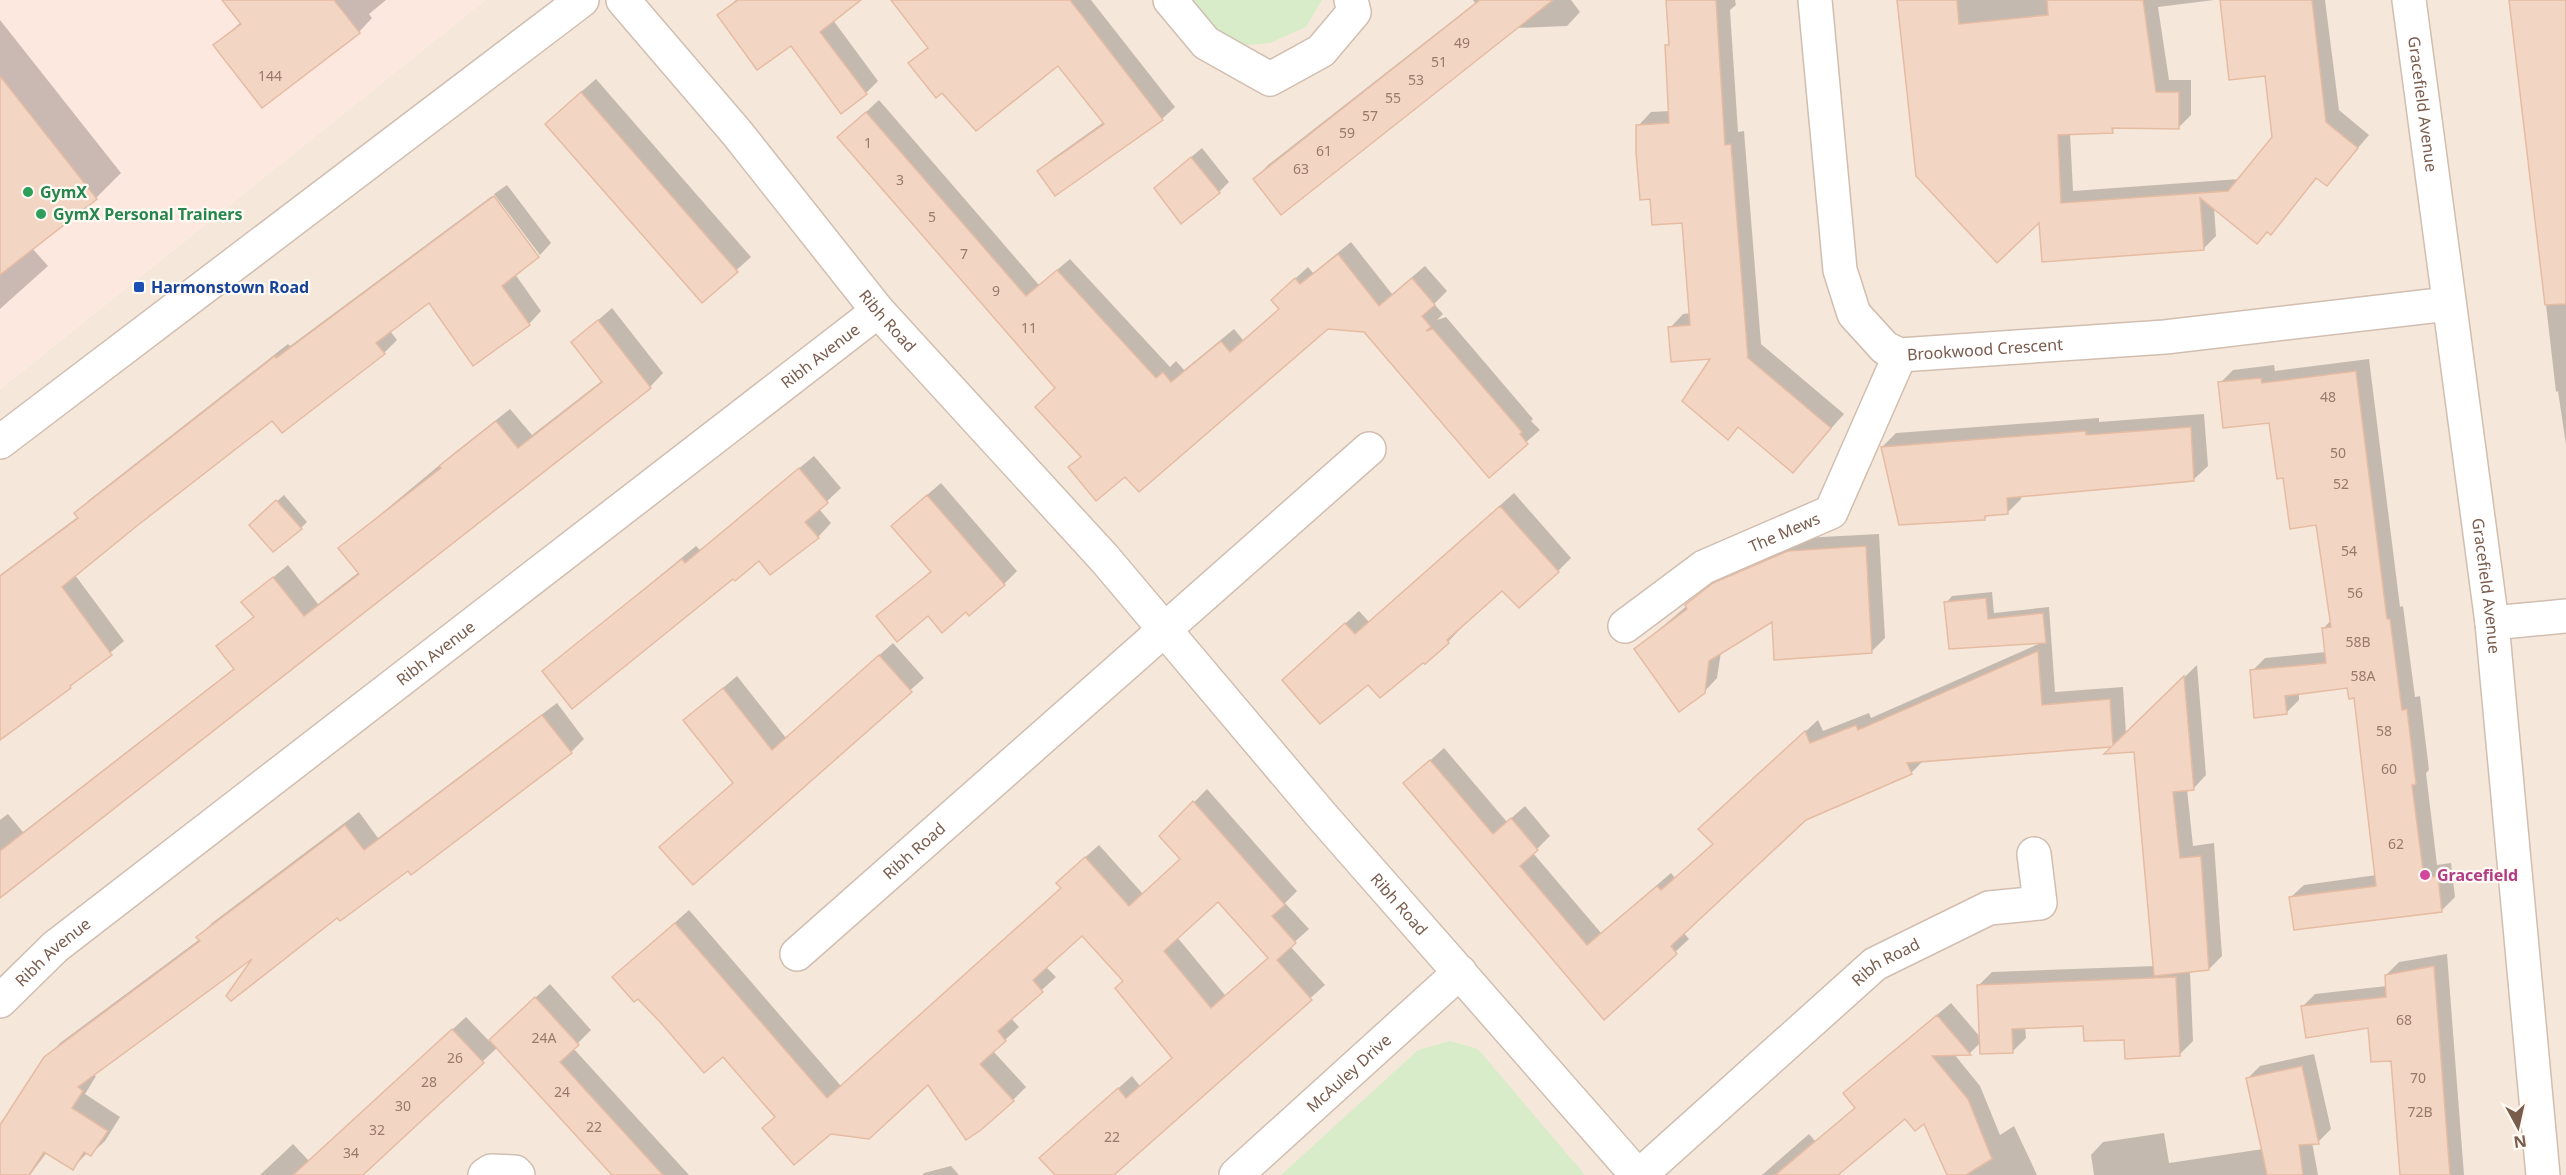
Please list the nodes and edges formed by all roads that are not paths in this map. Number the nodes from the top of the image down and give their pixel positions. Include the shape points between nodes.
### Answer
1 (582, 0) edge
2 (623, 0) edge
3 (1170, 0) edge
4 (1351, 0) edge
5 (1815, 0) edge
6 (2409, 0) edge
7 (2448, 304) junction
8 (878, 311) junction
9 (1900, 355) junction
10 (0, 442) edge
11 (1369, 449) dead end
12 (2566, 616) edge
13 (2492, 623) junction
14 (1625, 626) dead end
15 (1166, 629) junction
16 (2034, 854) dead end
17 (797, 954) dead end
18 (1460, 972) junction
19 (0, 1001) edge
20 (485, 1175) edge
21 (518, 1175) edge
22 (1236, 1175) edge
23 (1639, 1175) edge
24 (2542, 1175) edge

1 - 10 street
2 - 8 street, Ribh Road via 737,133
3 - 4 street via 1206,43 1270,78 1321,51 1354,12
5 - 9 street, Brookwood Crescent via 1840,270 1854,314 1885,348
6 - 7 street, Gracefield Avenue
7 - 9 street, Brookwood Crescent via 2165,338
7 - 13 street, Gracefield Avenue
8 - 15 street, Ribh Road
8 - 19 street, Ribh Avenue via 56,947
9 - 14 street, The Mews via 1831,512 1704,567
11 - 15 street, Ribh Road
12 - 13 street
13 - 24 street, Gracefield Avenue
15 - 17 street, Ribh Road
15 - 18 street, Ribh Road via 1322,816
16 - 23 street, Ribh Road via 2040,903 1989,908 1875,964
18 - 22 street, McAuley Drive
18 - 23 street, Ribh Road
20 - 21 street via 491,1171

